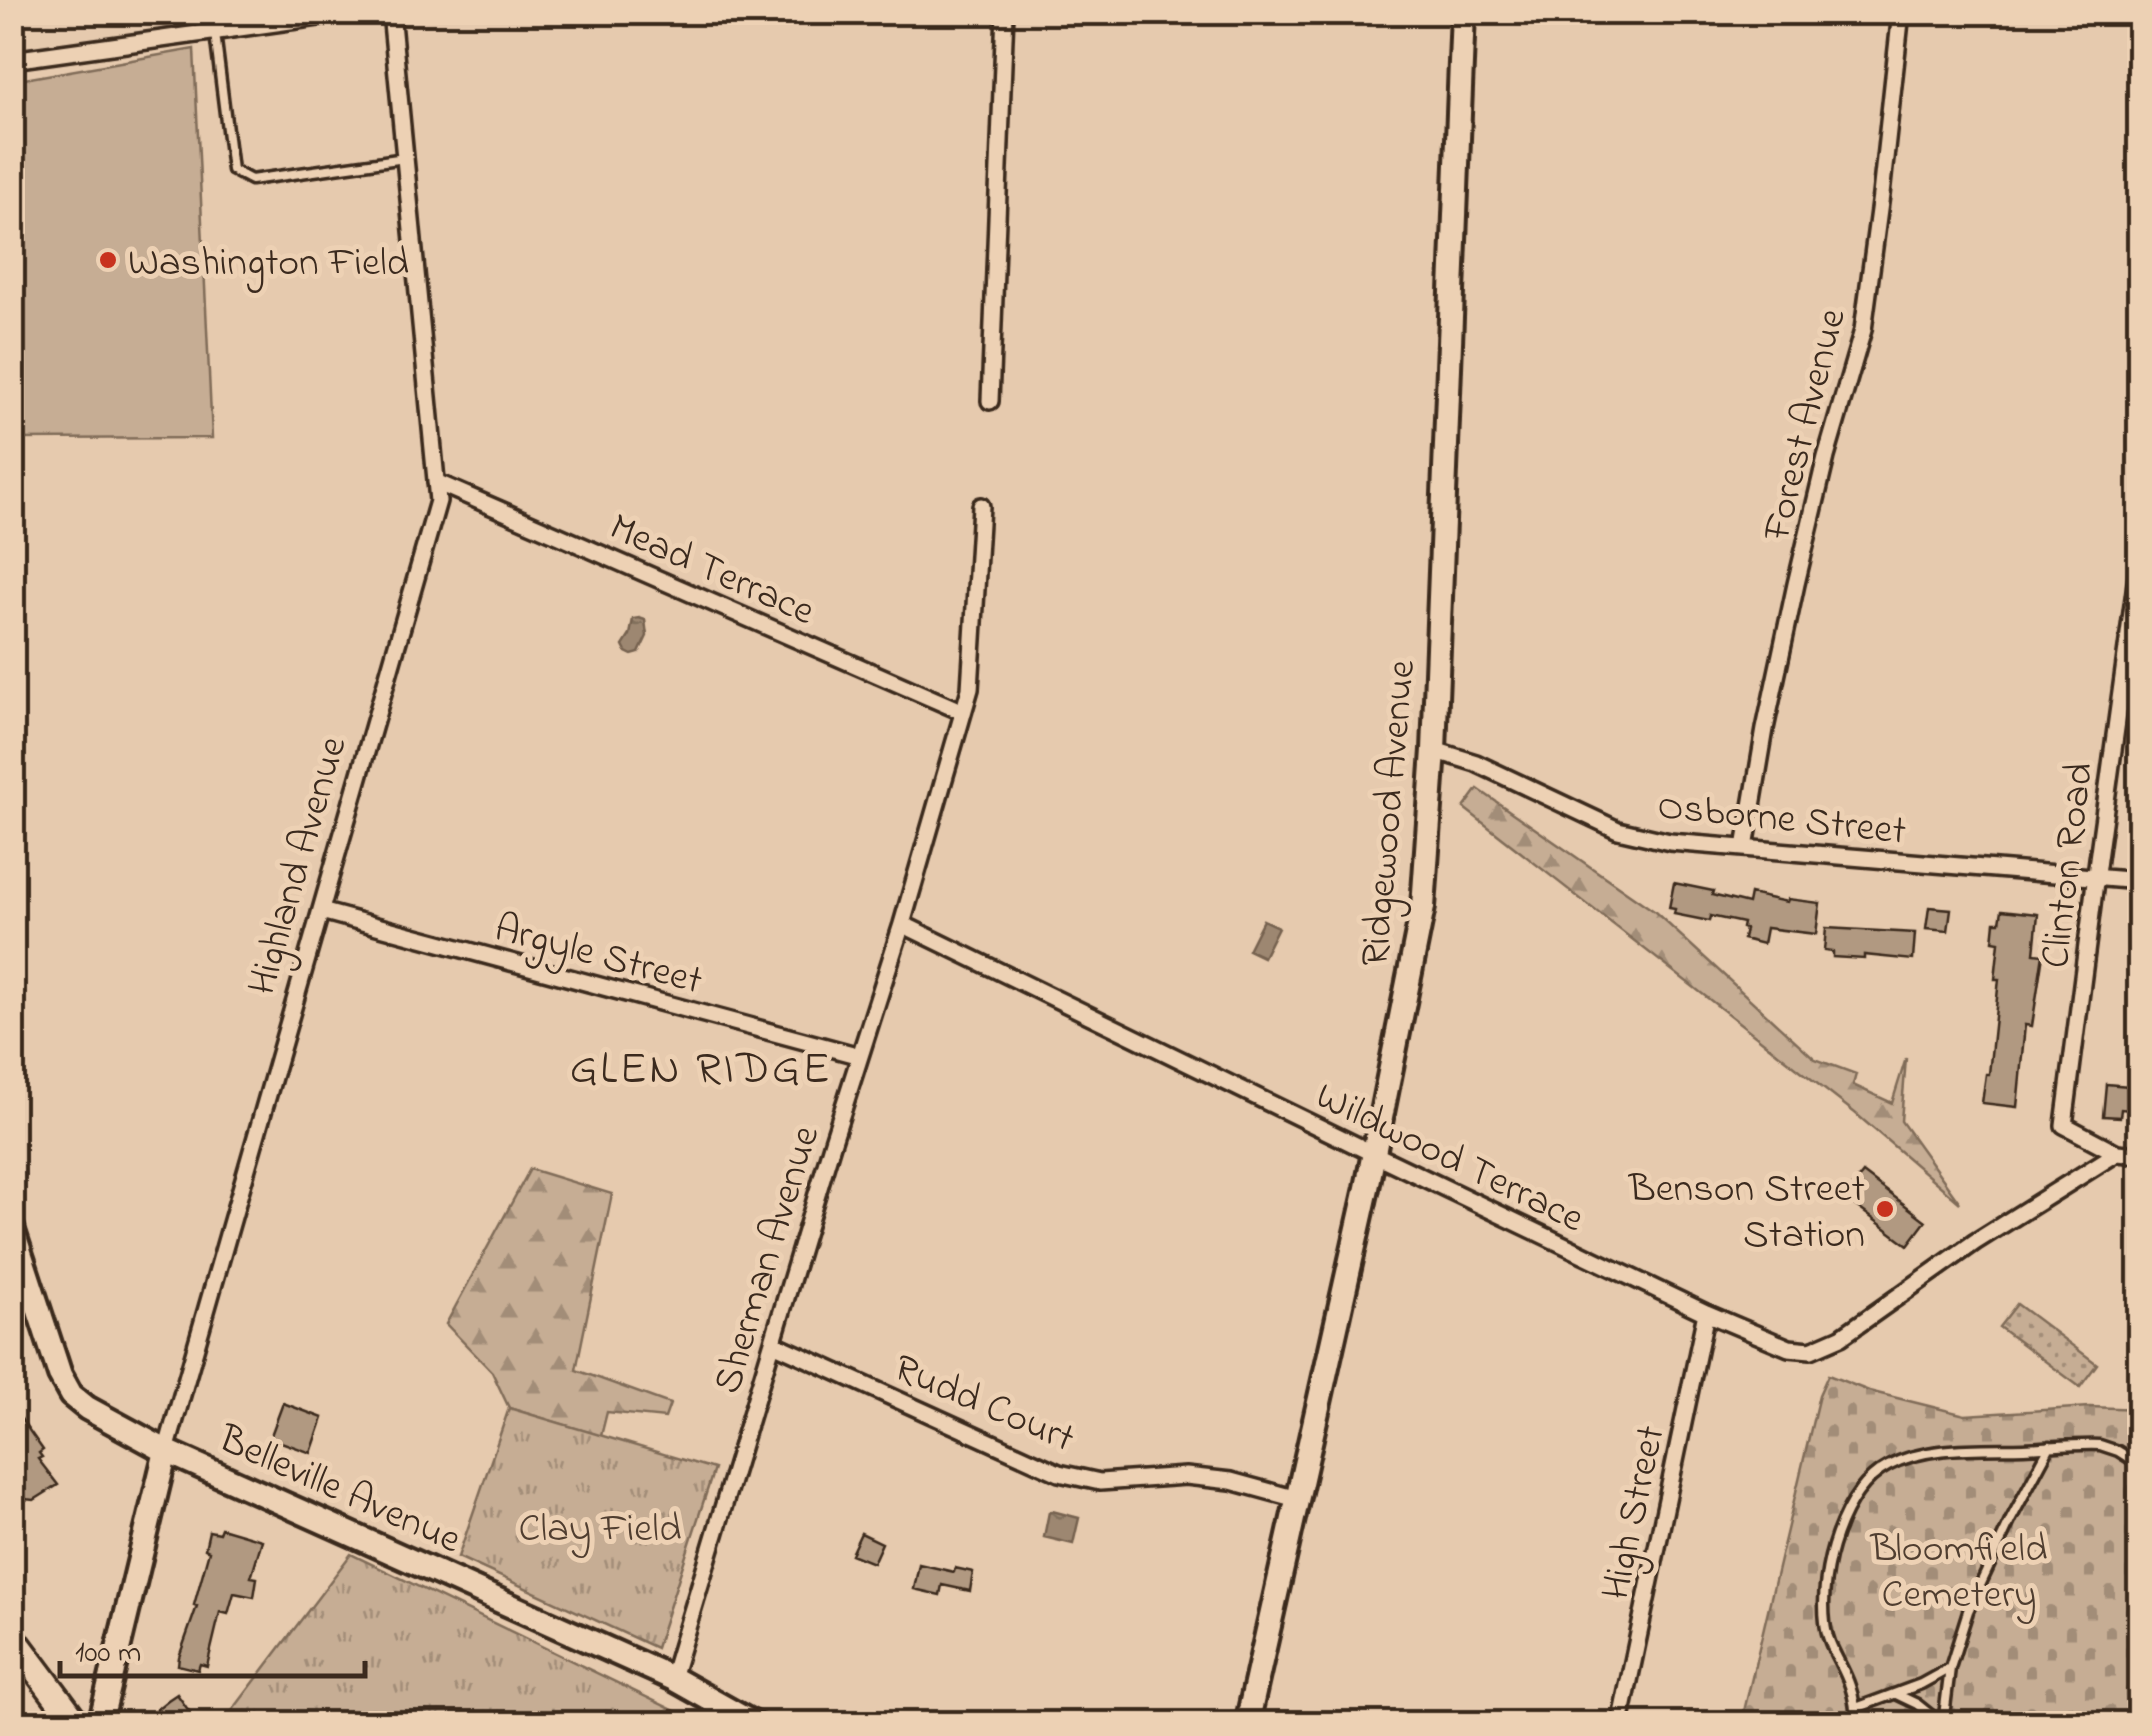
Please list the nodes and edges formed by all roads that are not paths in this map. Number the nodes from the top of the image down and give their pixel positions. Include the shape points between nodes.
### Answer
1 (354, 12) edge
2 (391, 12) edge
3 (1004, 12) edge
4 (1463, 12) edge
5 (1901, 12) edge
6 (265, 19) edge
7 (215, 32) junction
8 (12, 60) edge
9 (405, 158) junction
10 (990, 401) dead end
11 (436, 482) junction
12 (981, 506) dead end
13 (2140, 554) edge
14 (963, 712) junction
15 (1433, 760) junction
16 (1744, 848) junction
17 (2095, 877) junction
18 (2140, 881) edge
19 (320, 911) junction
20 (902, 924) junction
21 (860, 1056) junction
22 (2117, 1152) junction
23 (1374, 1154) junction
24 (2140, 1155) edge
25 (12, 1228) edge
26 (1706, 1313) junction
27 (773, 1343) junction
28 (2050, 1446) junction
29 (166, 1451) junction
30 (2140, 1465) edge
31 (1297, 1499) junction
32 (12, 1638) edge
33 (1950, 1668) junction
34 (672, 1678) junction
35 (1894, 1694) junction
36 (1856, 1708) junction
37 (77, 1724) edge
38 (100, 1724) edge
39 (754, 1724) edge
40 (1247, 1724) edge
41 (1620, 1724) edge
42 (1856, 1724) edge
43 (1942, 1724) edge

1 - 6 street
2 - 9 street, Highland Avenue
3 - 10 street
4 - 15 street, Ridgewood Avenue
5 - 16 street, Forest Avenue via 1863,330 1796,584
6 - 7 street
7 - 8 street
7 - 9 lane via 232,170 251,180
9 - 11 street, Highland Avenue
11 - 14 street, Mead Terrace
11 - 19 street, Highland Avenue via 438,501
12 - 14 street, Sherman Avenue
13 - 17 street, Clinton Road
14 - 20 street, Sherman Avenue
15 - 16 street, Osborne Street via 1476,764 1618,830
15 - 23 street, Ridgewood Avenue via 1418,940
16 - 17 street, Osborne Street
17 - 18 street, Osborne Street
17 - 22 street, Clinton Road via 2064,1125
19 - 21 street, Argyle Street
19 - 29 street, Highland Avenue
20 - 21 street, Sherman Avenue
20 - 23 street, Wildwood Terrace
21 - 27 street, Sherman Avenue
22 - 24 street
22 - 26 street, Wildwood Terrace via 1841,1337 1811,1350 1789,1348
23 - 26 street, Wildwood Terrace
23 - 31 street, Ridgewood Avenue
25 - 29 street, Belleville Avenue via 72,1395
26 - 41 street, High Street
27 - 31 street, Rudd Court via 1059,1473 1100,1482 1186,1476
27 - 34 street, Sherman Avenue
28 - 30 lane via 2100,1445
28 - 33 lane via 1968,1611
28 - 36 lane via 1926,1454 1868,1480 1836,1536 1825,1596 1824,1624
29 - 34 street, Belleville Avenue
29 - 38 street, Highland Avenue
31 - 40 street, Ridgewood Avenue
32 - 37 main road
33 - 35 lane
33 - 43 lane
34 - 39 street, Belleville Avenue
35 - 36 lane
35 - 43 lane
36 - 42 lane

